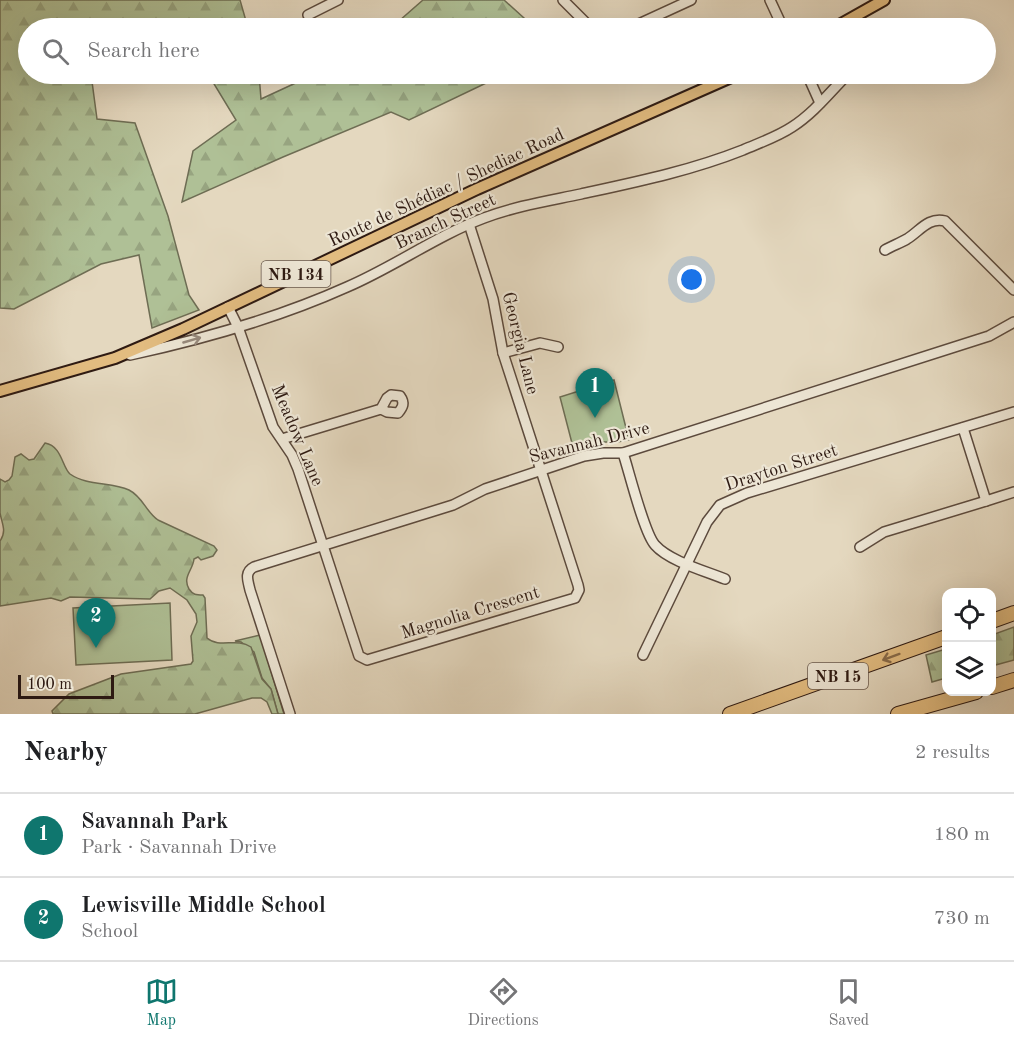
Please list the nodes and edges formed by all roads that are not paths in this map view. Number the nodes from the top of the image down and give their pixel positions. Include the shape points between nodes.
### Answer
1 (338, 0) edge
2 (563, 0) edge
3 (691, 0) edge
4 (770, 0) edge
5 (884, 0) edge
6 (308, 15) dead end
7 (581, 18) edge
8 (652, 18) edge
9 (778, 18) edge
10 (852, 18) edge
11 (715, 84) edge
12 (811, 84) edge
13 (838, 84) edge
14 (820, 103) junction
15 (469, 224) junction
16 (885, 250) dead end
17 (1014, 290) edge
18 (228, 307) junction
19 (1014, 322) edge
20 (238, 327) junction
21 (558, 347) dead end
22 (503, 353) junction
23 (115, 358) junction
24 (0, 391) edge
25 (381, 409) dead end
26 (1014, 412) edge
27 (963, 428) junction
28 (282, 439) junction
29 (623, 453) junction
30 (540, 470) junction
31 (1014, 492) edge
32 (986, 501) junction
33 (322, 545) junction
34 (860, 547) dead end
35 (687, 563) junction
36 (725, 579) dead end
37 (1014, 613) edge
38 (996, 620) edge
39 (942, 638) edge
40 (643, 655) dead end
41 (1014, 680) edge
42 (996, 686) edge
43 (962, 696) edge
44 (290, 714) edge
45 (730, 714) edge
46 (898, 714) edge

1 - 6 street
2 - 7 street
3 - 8 street
4 - 9 street
5 - 10 main road
11 - 18 main road, Route de Shédiac / Shediac Road / NB 134 via 477,189
12 - 14 street
13 - 14 street, Branch Street
14 - 15 street, Branch Street via 791,128 718,160 656,178 521,206
15 - 20 street, Branch Street via 349,286
15 - 22 street, Georgia Lane via 493,299
16 - 17 street via 929,222 945,221
18 - 20 street, Meadow Lane
18 - 23 main road, Route de Shédiac / Shediac Road / NB 134
19 - 29 street, Savannah Drive via 989,336
23 -> 20 street, Branch Street
20 - 28 street, Meadow Lane via 273,427
21 - 22 street via 540,343
22 - 30 street, Georgia Lane
23 - 24 main road, Route de Shédiac / Shediac Road / NB 134
25 - 28 street
26 - 27 street, Drayton Street
27 - 32 street
27 - 35 street, Drayton Street via 733,498 712,513
28 - 33 street, Meadow Lane via 298,469
29 - 30 street, Savannah Drive via 584,456
29 - 35 street via 652,542
30 - 33 street, Savannah Drive via 453,505
30 - 33 street, Magnolia Crescent via 578,585 574,598 362,660
31 - 32 street
32 - 34 street via 884,532
33 - 44 street, Savannah Drive via 254,567 247,575
35 - 36 street
35 - 40 street, Drayton Street
37 - 38 highway
39 -> 45 highway, NB 15
41 - 42 highway
43 - 46 highway

